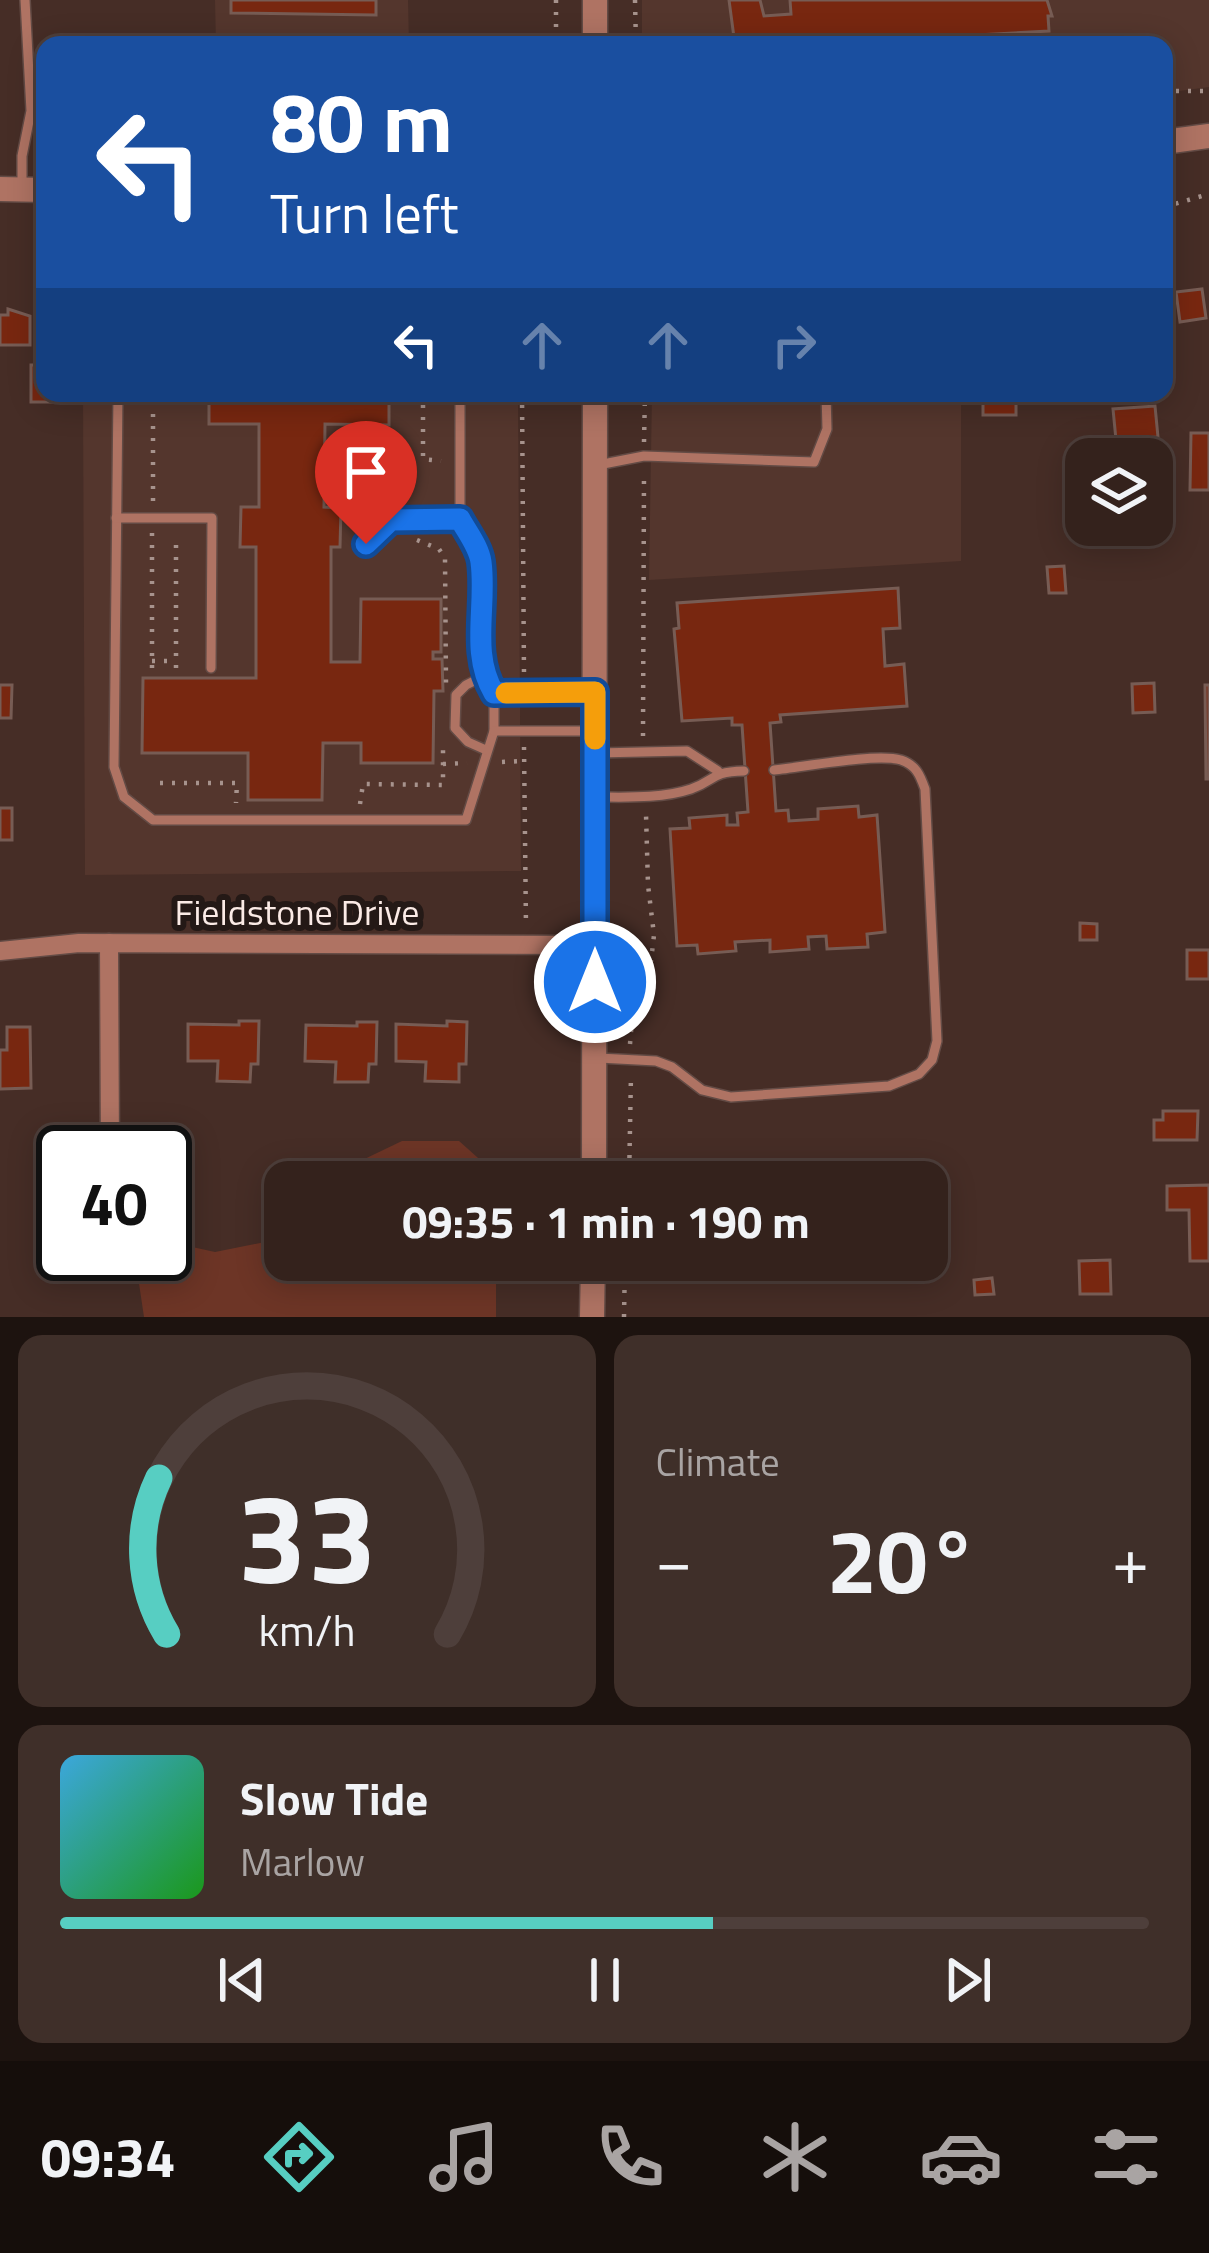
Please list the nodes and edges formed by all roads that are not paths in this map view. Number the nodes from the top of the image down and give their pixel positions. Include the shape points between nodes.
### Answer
1 (25, 0) edge
2 (595, 0) edge
3 (596, 36) edge
4 (1209, 136) edge
5 (1173, 141) edge
6 (22, 190) edge
7 (118, 402) edge
8 (460, 402) edge
9 (596, 402) edge
10 (826, 402) edge
11 (595, 465) junction
12 (116, 518) junction
13 (460, 519) junction
14 (366, 544) dead end
15 (212, 668) dead end
16 (484, 676) junction
17 (595, 692) junction
18 (494, 693) junction
19 (494, 731) junction
20 (595, 742) junction
21 (486, 750) junction
22 (774, 770) dead end
23 (744, 771) dead end
24 (718, 772) junction
25 (595, 797) junction
26 (109, 943) junction
27 (595, 945) junction
28 (0, 951) edge
29 (594, 1058) junction
30 (110, 1125) edge
31 (593, 1161) edge
32 (593, 1281) edge
33 (592, 1317) edge

1 - 6 lane via 31,111
2 - 3 street
4 - 5 street
7 - 12 lane
8 - 13 lane
9 - 11 street
10 - 11 lane via 827,429 814,462 644,456
11 - 17 street
12 - 15 lane via 212,518
12 - 21 lane via 114,766 124,797 153,820 466,820
13 - 14 lane via 391,520
13 - 16 lane via 481,558
16 - 18 lane
16 - 21 lane via 456,695 455,728
17 - 18 lane
17 - 20 street
18 - 19 lane
19 - 20 lane
19 - 21 lane
20 - 24 lane via 687,751
20 - 25 street
22 - 29 lane via 885,759 919,771 937,1003 932,1060 890,1086 730,1096 702,1090 656,1061
23 - 24 lane
24 - 25 lane via 693,789
25 - 27 street
26 - 27 street, Fieldstone Drive
26 - 28 street, Fieldstone Drive
26 - 30 street
27 - 29 street
29 - 31 street
32 - 33 street

